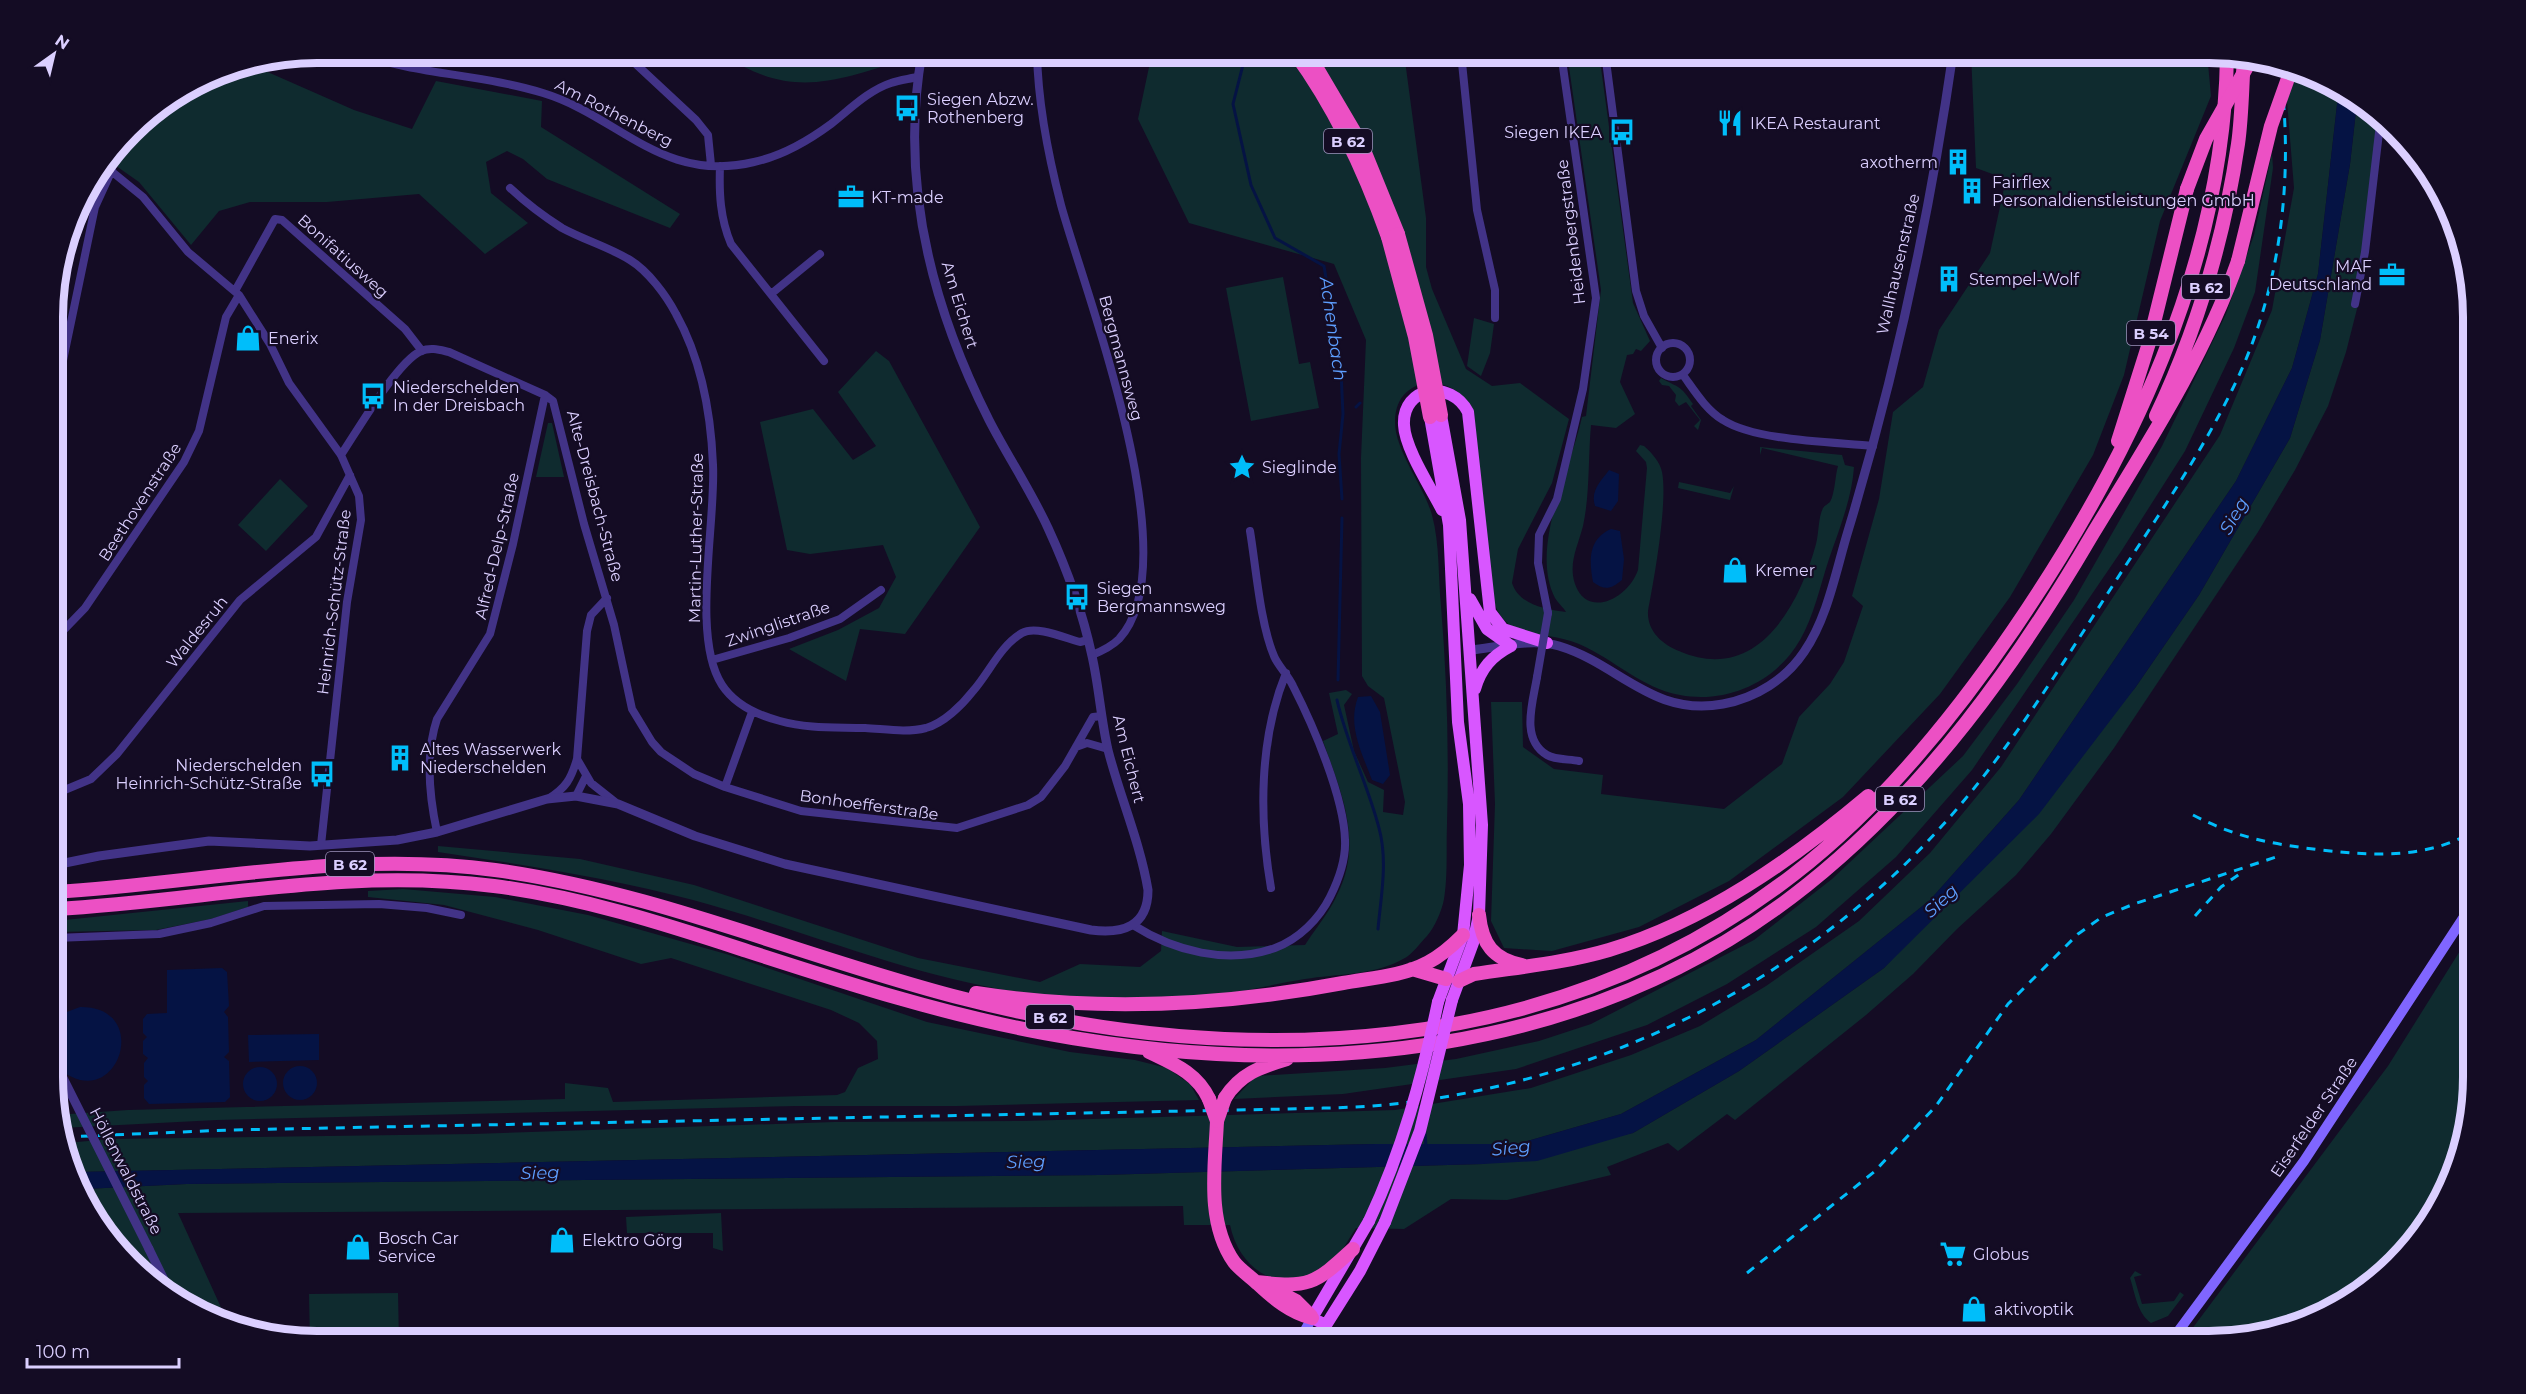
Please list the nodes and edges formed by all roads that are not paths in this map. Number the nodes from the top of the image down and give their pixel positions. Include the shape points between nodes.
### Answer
1 (386, 63) edge
2 (636, 63) edge
3 (920, 63) edge
4 (1038, 63) edge
5 (1302, 63) edge
6 (1315, 63) edge
7 (1462, 63) edge
8 (1563, 63) edge
9 (1606, 63) edge
10 (1952, 63) edge
11 (2227, 64) edge
12 (2243, 65) edge
13 (2247, 66) edge
14 (2289, 76) edge
15 (917, 77) junction
16 (2379, 128) edge
17 (711, 165) junction
18 (720, 166) junction
19 (110, 169) edge
20 (106, 176) edge
21 (510, 188) dead end
22 (820, 254) dead end
23 (237, 293) junction
24 (771, 294) junction
25 (2355, 304) dead end
26 (1495, 318) dead end
27 (1662, 348) junction
28 (422, 351) junction
29 (63, 361) edge
30 (824, 361) dead end
31 (1683, 375) junction
32 (544, 395) junction
33 (1436, 416) junction
34 (1873, 446) junction
35 (341, 455) junction
36 (350, 475) junction
37 (2108, 475) junction
38 (2113, 501) junction
39 (1449, 525) junction
40 (1250, 531) dead end
41 (882, 590) dead end
42 (1467, 592) junction
43 (607, 598) junction
44 (63, 630) edge
45 (1088, 640) junction
46 (1547, 643) junction
47 (1511, 646) junction
48 (1471, 650) junction
49 (1455, 651) junction
50 (1092, 655) junction
51 (712, 660) junction
52 (1286, 673) junction
53 (1473, 699) junction
54 (753, 712) junction
55 (1102, 716) junction
56 (1926, 745) junction
57 (1076, 747) junction
58 (1108, 749) junction
59 (577, 759) junction
60 (1579, 761) dead end
61 (586, 776) junction
62 (571, 779) junction
63 (725, 788) junction
64 (63, 791) edge
65 (576, 796) junction
66 (548, 799) junction
67 (618, 804) junction
68 (437, 832) junction
69 (321, 845) junction
70 (63, 863) edge
71 (1271, 888) dead end
72 (63, 891) edge
73 (63, 908) edge
74 (461, 915) dead end
75 (1479, 915) junction
76 (2463, 918) edge
77 (1133, 925) junction
78 (1463, 935) junction
79 (63, 938) edge
80 (1527, 966) junction
81 (1412, 969) junction
82 (879, 975) junction
83 (1452, 980) junction
84 (1139, 1047) junction
85 (1298, 1055) junction
86 (63, 1078) edge
87 (1216, 1121) junction
88 (1353, 1249) junction
89 (164, 1281) edge
90 (1256, 1282) junction
91 (1312, 1318) junction
92 (1326, 1325) junction
93 (1305, 1331) edge
94 (1322, 1331) edge
95 (2178, 1331) edge

1 - 17 street, Am Rothenberg via 491,80 546,94 649,149
2 - 17 street via 708,135
3 - 15 street, Am Eichert
4 - 50 street, Bergmannsweg via 1048,149 1122,411 1143,537 1139,597 1131,619 1119,638
5 - 33 highway, B 62, bridge via 1337,119 1377,207
6 - 33 highway, B 62, bridge via 1346,114 1387,203 1413,284
7 - 26 street via 1477,210 1495,290
8 - 60 street, Heidenbergstraße, bridge via 1596,298 1581,398 1557,499 1539,535 1538,563 1548,613 1530,725 1534,744 1548,756
9 - 27 street via 1636,291 1644,316
10 - 34 street, Wallhausenstraße via 1941,141
11 - 37 highway, B 62 via 2219,161 2196,262 2163,359
12 - 38 highway, B 62 via 2238,141 2212,268 2178,366
13 - 37 highway, B 54, bridge via 2214,123 2187,189 2146,353
14 - 38 highway, bridge via 2271,126 2238,261 2219,310 2187,377
15 - 18 street, Am Rothenberg via 890,83 793,148 751,163
15 - 45 street, Am Eichert via 913,168 919,212 947,322 985,412 1048,528
16 - 25 street
17 - 18 street, Am Rothenberg
18 - 24 street via 720,201 727,235
19 - 23 street, Heinrich-Schütz-Straße via 143,197 188,252
20 - 29 street via 95,207
21 - 51 street, Martin-Luther-Straße via 564,229 638,265 675,311 686,333 701,383 713,465 708,638
22 - 24 street
23 - 28 street, Bonifatiusweg via 275,219 282,220 405,329
23 - 35 street, Heinrich-Schütz-Straße via 290,383
23 - 44 street, Beethovenstraße via 226,317 198,431 184,462 91,599
24 - 30 street
27 - 31 street via 1656,357 1661,372 1670,377
27 - 31 street via 1672,343 1687,349 1690,365
28 - 32 street via 434,348 449,352
28 - 35 street via 385,390
31 - 34 street via 1718,417 1740,428
32 - 43 street, Alte-Dreisbach-Straße via 553,401 559,416 584,524
32 - 68 street, Alfred-Delp-Straße via 490,634 437,719 432,734 430,768
33 - 39 main road, B 62
33 - 42 main road, B 62 via 1460,520
34 - 46 street, Wallhausenstraße via 1816,629 1795,663 1763,689 1722,704 1694,706 1672,702 1638,689 1574,651
35 - 36 street, Heinrich-Schütz-Straße
36 - 64 street, Waldesruh via 316,537 240,600 117,754 91,779
36 - 69 street, Heinrich-Schütz-Straße via 359,496 361,520 346,602
37 - 56 highway, B 62 via 2022,616
38 - 85 highway, B 62 via 2017,654 1938,757 1856,843 1771,912 1664,975 1556,1018 1433,1045
39 - 46 main road via 1404,424 1413,401 1435,390 1459,398 1468,412 1490,612 1503,630
39 - 49 main road, B 62
40 - 52 street via 1274,657
41 - 51 street, Zwinglistraße via 840,618 789,638
42 - 47 main road via 1487,629
42 - 48 main road, B 62
43 - 59 street, Alte-Dreisbach-Straße via 591,615 587,631
43 - 63 street, Bonhoefferstraße via 628,696 652,741 672,760
45 - 50 street, Am Eichert
45 - 54 street, Martin-Luther-Straße via 1080,642 1034,630 1023,632 1006,647 973,692 950,714 927,728 901,731 809,727
46 - 47 street, Wallhausenstraße
47 - 48 street, Wallhausenstraße
47 - 53 main road via 1485,667
48 - 49 main road
48 - 53 main road, B 62
49 - 78 main road, B 62 via 1458,722 1469,804 1469,874
50 - 55 street, Am Eichert
51 - 54 street, Martin-Luther-Straße via 721,684 738,703
52 - 71 street via 1266,747 1264,804
52 - 77 street via 1323,756 1346,841 1340,875 1326,904 1289,943 1256,952 1193,952 1156,939
53 - 75 main road, B 62 via 1482,825
54 - 63 street
55 - 57 street, Bonhoefferstraße via 1092,717
55 - 58 street, Am Eichert
56 - 80 highway, B 62 via 1827,830 1751,883 1632,942 1587,956
56 - 82 highway, B 62 via 1822,851 1729,920 1655,961 1592,988 1482,1020 1352,1037 1196,1036 1048,1017 967,1000
57 - 58 street via 1087,743
57 - 63 street, Bonhoefferstraße via 1036,801 957,828 801,811
58 - 77 street, Am Eichert via 1148,890 1145,909
59 - 61 street
59 - 62 street, Alte-Dreisbach-Straße
61 - 65 street
61 - 67 street via 603,795
62 - 65 street
62 - 66 street
65 - 66 street
65 - 67 street
66 - 68 street
67 - 77 street via 695,836 784,864 1091,930 1118,932
68 - 69 street via 397,840
69 - 70 street via 209,841
72 - 82 highway, B 62 via 331,865 453,866 591,887
73 - 84 highway, B 62 via 330,881 382,879 490,886 586,902 640,916 878,993 963,1016 1044,1034
74 - 79 street via 379,904 264,906 159,934
75 - 80 highway, B 62 via 1480,931 1488,948 1502,959
75 - 83 main road, B 62 via 1473,943
76 - 95 main road, Eiserfelder Straße via 2304,1161
78 - 81 highway, B 62 via 1439,956
78 - 83 main road, B 62
80 - 83 highway, B 62
81 - 82 highway, B 62 via 1276,994 1140,1006 1014,999
81 - 83 highway, B 62
83 - 88 main road, B 62, bridge via 1438,1002 1408,1125 1391,1174
83 - 92 main road, B 62, bridge via 1452,1000 1419,1131 1384,1222 1360,1271
84 - 85 highway, B 62
84 - 87 highway, B 62, bridge via 1187,1071 1203,1087
85 - 87 highway, B 62, bridge via 1253,1070 1232,1087
86 - 89 street, Höllenwaldstraße, bridge
87 - 90 highway, B 62 via 1215,1204 1223,1242 1235,1263
88 - 90 highway, B 62 via 1330,1270 1304,1285
88 - 91 main road, B 62
90 - 91 highway, B 62 via 1296,1301
91 - 92 main road, B 62
91 - 93 main road
92 - 94 main road

